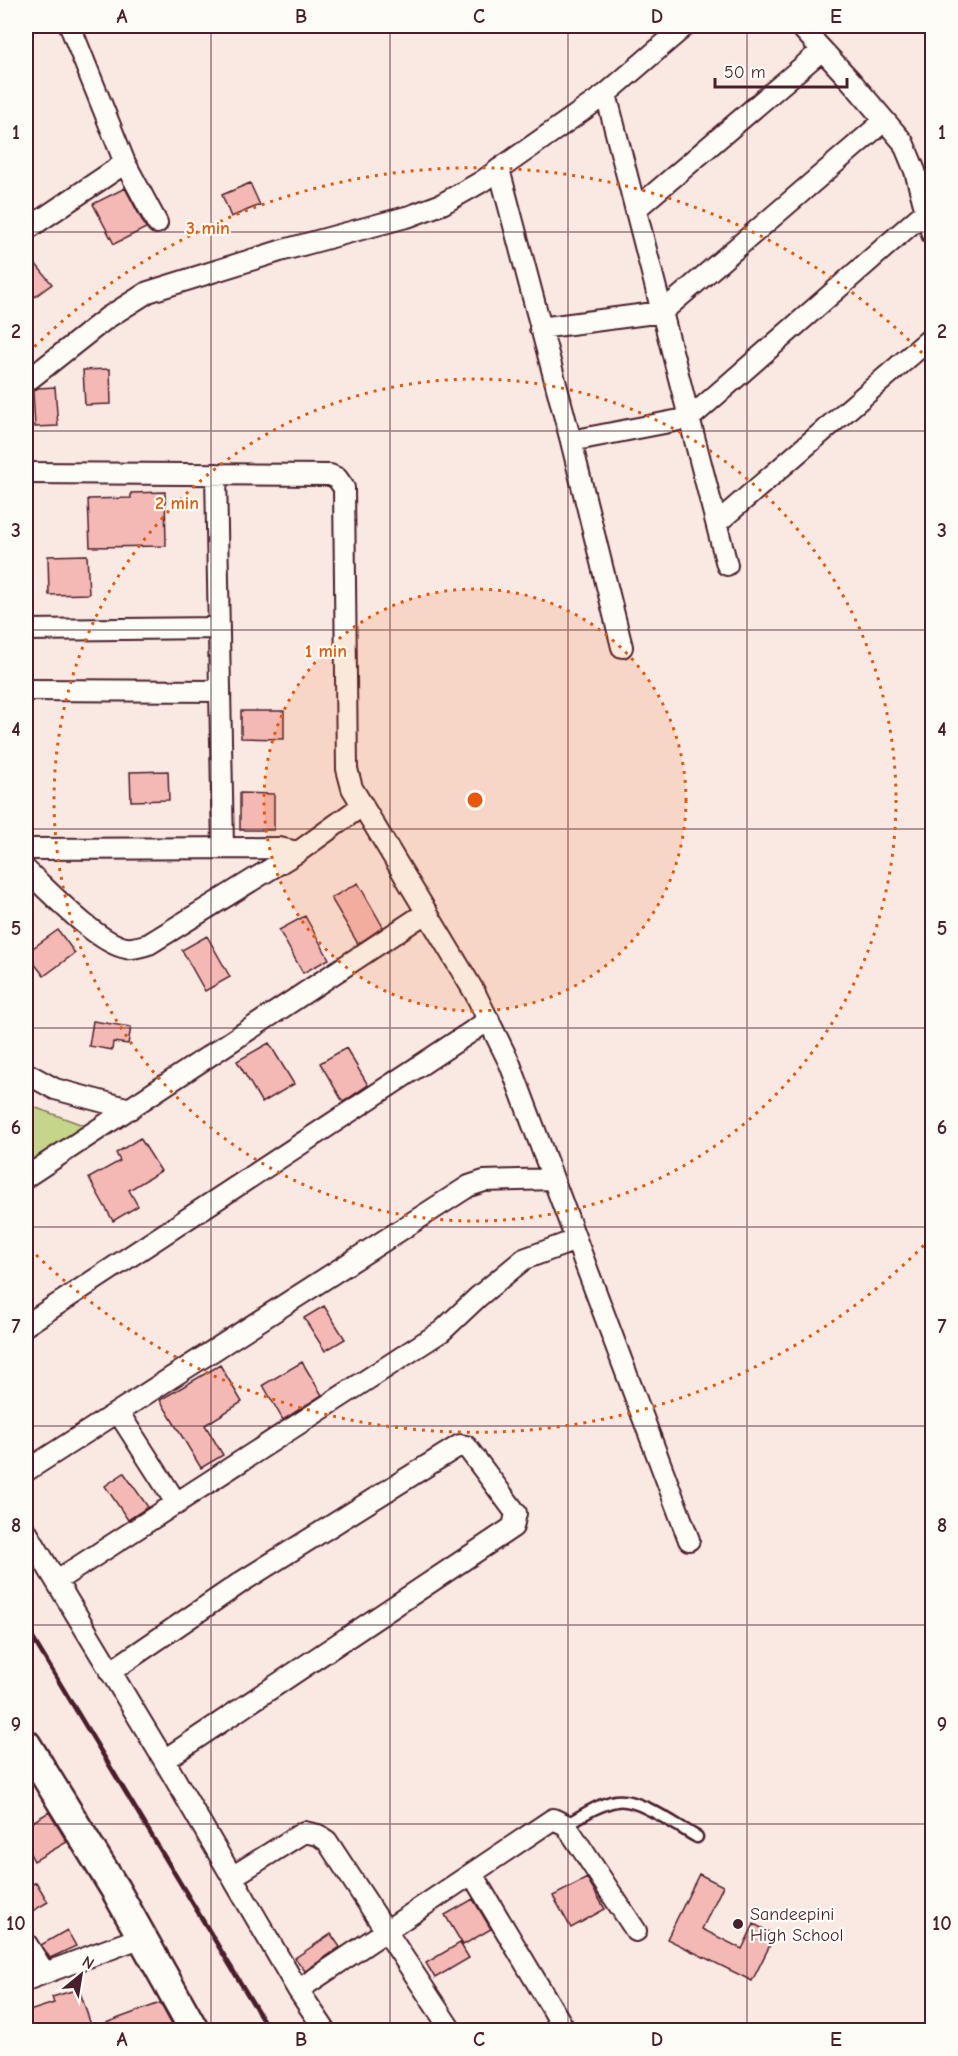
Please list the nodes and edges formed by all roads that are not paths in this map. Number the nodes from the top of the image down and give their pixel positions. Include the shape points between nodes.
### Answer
1 (70, 26) edge
2 (685, 26) edge
3 (800, 26) edge
4 (822, 50) junction
5 (606, 94) junction
6 (884, 121) junction
7 (125, 163) junction
8 (500, 169) junction
9 (636, 209) junction
10 (926, 211) junction
11 (30, 221) edge
12 (157, 223) dead end
13 (933, 234) edge
14 (662, 312) junction
15 (540, 328) junction
16 (933, 337) edge
17 (26, 382) edge
18 (690, 418) junction
19 (571, 441) junction
20 (26, 473) edge
21 (216, 474) junction
22 (717, 523) junction
23 (727, 565) dead end
24 (219, 628) junction
25 (26, 630) edge
26 (622, 646) dead end
27 (26, 690) edge
28 (220, 692) junction
29 (363, 805) junction
30 (224, 848) junction
31 (26, 849) edge
32 (298, 852) junction
33 (26, 870) edge
34 (427, 912) junction
35 (489, 1020) junction
36 (26, 1073) edge
37 (130, 1109) junction
38 (26, 1177) edge
39 (553, 1179) junction
40 (576, 1240) junction
41 (26, 1325) edge
42 (118, 1412) junction
43 (26, 1471) edge
44 (177, 1504) junction
45 (26, 1531) edge
46 (689, 1540) dead end
47 (56, 1581) junction
48 (110, 1672) junction
49 (26, 1744) edge
50 (164, 1760) junction
51 (566, 1825) junction
52 (697, 1837) dead end
53 (472, 1874) junction
54 (232, 1877) junction
55 (387, 1930) junction
56 (636, 1931) dead end
57 (142, 1937) junction
58 (26, 1943) edge
59 (45, 1973) junction
60 (26, 1980) edge
61 (298, 1990) junction
62 (194, 2031) edge
63 (325, 2031) edge
64 (451, 2031) edge
65 (565, 2031) edge

1 - 7 street
2 - 5 street
3 - 4 street
4 - 6 street
4 - 9 street
5 - 8 street
5 - 9 street
6 - 10 street via 909,153
6 - 14 street
7 - 11 street
7 - 12 street
8 - 15 street
8 - 17 street via 442,204 410,216 148,292 107,318
9 - 14 street
10 - 13 street
10 - 18 street
14 - 15 street
14 - 18 street
15 - 19 street
16 - 22 street
18 - 19 street
18 - 22 street
19 - 26 street
20 - 21 street
21 - 24 street
21 - 29 street via 330,475 344,488 347,769 352,788
22 - 23 street
24 - 25 street
24 - 28 street
27 - 28 street
28 - 30 street
29 - 32 street
29 - 34 street
30 - 31 street
30 - 32 street
32 - 33 street via 149,944 127,949 98,935
34 - 35 street
34 - 37 street
35 - 39 street via 510,1064
35 - 41 street
36 - 37 street via 55,1089
37 - 38 street
39 - 40 street
39 - 42 street via 484,1181 470,1186
40 - 44 street via 524,1259 442,1331
40 - 46 street
42 - 43 street
42 - 44 street
44 - 47 street
45 - 47 street
47 - 48 street
48 - 50 street
48 - 50 street via 243,1581 460,1445 466,1446 516,1513 513,1527
49 - 57 street
50 - 54 street
51 - 52 lane via 620,1800 638,1804
51 - 53 street via 553,1819
51 - 56 street
53 - 55 street
53 - 65 street
54 - 55 street via 310,1832 327,1841
54 - 61 street
55 - 61 street
55 - 64 street
57 - 59 street
57 - 62 street
58 - 59 street
59 - 60 street
61 - 63 street

